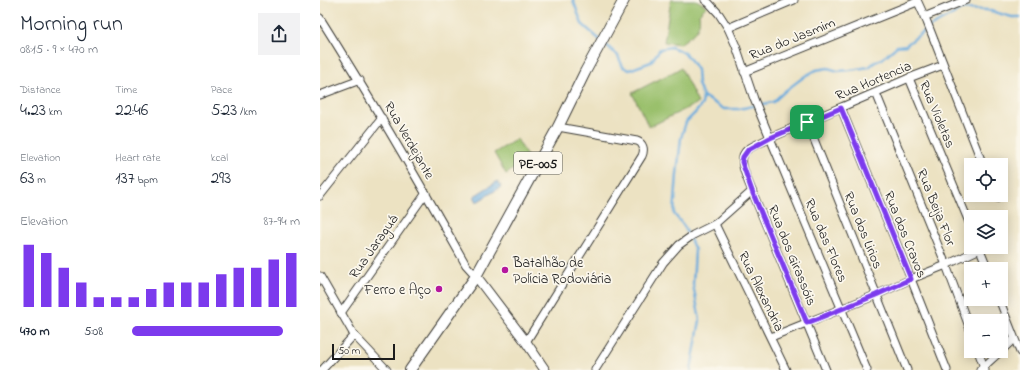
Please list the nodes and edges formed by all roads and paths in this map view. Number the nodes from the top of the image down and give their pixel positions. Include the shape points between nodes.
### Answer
1 (624, 0) edge
2 (705, 0) edge
3 (794, 0) edge
4 (966, 0) edge
5 (917, 1) edge
6 (320, 18) edge
7 (925, 20) junction
8 (728, 28) junction
9 (943, 65) junction
10 (744, 72) junction
11 (909, 78) junction
12 (360, 80) junction
13 (876, 93) junction
14 (320, 95) edge
15 (841, 108) junction
16 (382, 118) junction
17 (807, 122) junction
18 (558, 127) junction
19 (770, 138) junction
20 (748, 150) joint
21 (981, 158) edge
22 (752, 191) junction
23 (426, 193) junction
24 (320, 196) edge
25 (964, 210) edge
26 (715, 224) junction
27 (968, 254) edge
28 (946, 265) junction
29 (320, 276) edge
30 (476, 276) junction
31 (911, 279) junction
32 (876, 295) junction
33 (1002, 306) edge
34 (842, 308) junction
35 (341, 313) junction
36 (964, 314) edge
37 (807, 323) junction
38 (354, 336) junction
39 (771, 337) junction
40 (1014, 339) junction
41 (526, 342) junction
42 (1008, 345) edge
43 (1020, 352) edge
44 (980, 358) edge
45 (994, 358) edge
46 (983, 369) edge
47 (322, 370) edge
48 (387, 370) edge
49 (410, 370) edge
50 (545, 370) edge
51 (595, 370) edge
52 (786, 370) edge
53 (826, 370) edge
54 (867, 370) edge
55 (907, 370) edge
56 (947, 370) edge

1 - 18 main road, PE-005
2 - 8 street
3 - 8 street
4 - 7 street
5 - 7 street
5 - 10 street, Rua do Jasmim
6 - 12 street, Rua Verdejante
7 - 9 street
8 - 10 street
9 - 11 street, Rua Hortencia
9 - 21 street
10 - 19 street, Rua das Flores
11 - 13 street, Rua Hortencia
11 - 25 street, Rua Violetas
12 - 14 street
12 - 16 street, Rua Verdejante
13 - 15 street, Rua Hortencia
13 - 28 street, Rua Beija Flor
15 - 17 street, Rua Hortencia
15 - 31 street, Rua dos Cravos
16 - 23 street, Rua Verdejante
16 - 24 street
17 - 19 street, Rua Hortencia
17 - 32 street, Rua dos Lirios
18 - 30 main road, PE-005
18 - 41 street via 637,141 643,146 644,151
19 - 20 street, Rua Hortencia
19 - 34 street, Rua das Flores
20 - 22 street, Rua dos Girassóis via 742,162
22 - 26 street
22 - 37 street, Rua dos Girassóis
23 - 30 street, Rua Verdejante via 466,265
23 - 35 street, Rua Jaraguá
26 - 39 street, Rua Alexandria
26 - 51 street via 685,240 663,263
27 - 28 street
28 - 31 street
28 - 36 street, Rua Beija Flor
29 - 35 street
30 - 41 main road
30 - 49 main road, PE-005
31 - 32 street
31 - 56 street, Rua dos Cravos
32 - 34 street
32 - 55 street, Rua dos Lirios
33 - 40 street
34 - 37 street
34 - 54 street, Rua das Flores
35 - 38 street
37 - 39 street
37 - 53 street, Rua dos Girassóis
38 - 47 street
38 - 48 street
39 - 52 street, Rua Alexandria
40 - 42 street
40 - 43 street
41 - 50 main road
44 - 46 street
45 - 46 street

